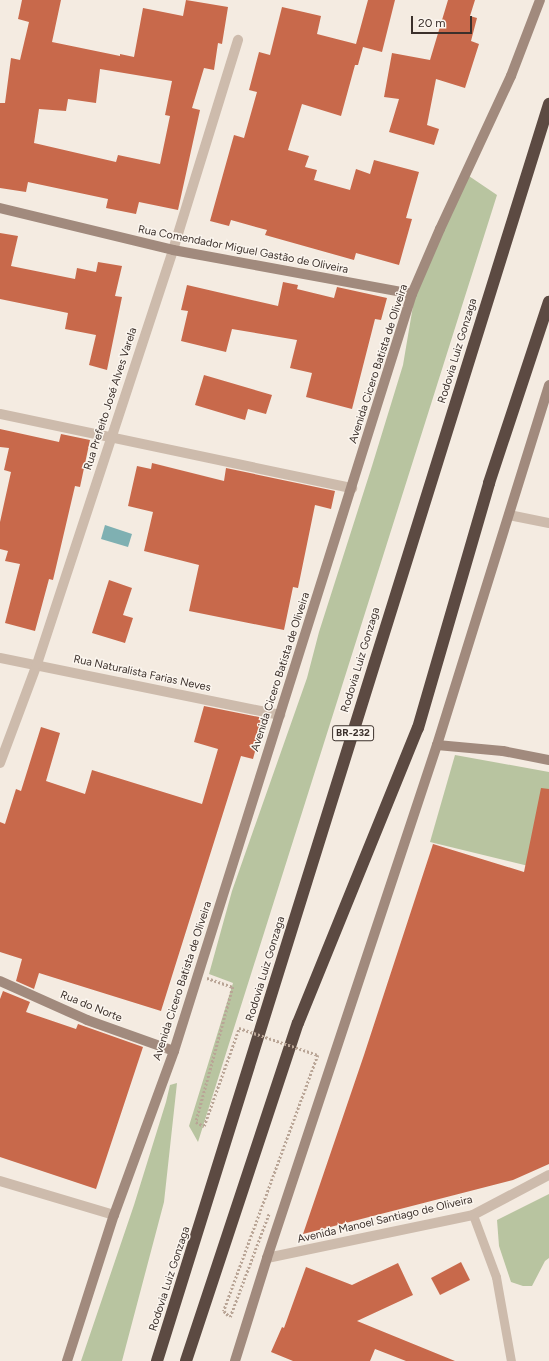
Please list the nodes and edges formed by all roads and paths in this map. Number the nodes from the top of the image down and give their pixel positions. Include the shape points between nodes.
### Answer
1 (540, 0) edge
2 (238, 40) dead end
3 (549, 104) edge
4 (0, 208) edge
5 (173, 250) junction
6 (412, 294) junction
7 (549, 302) edge
8 (549, 385) edge
9 (0, 414) edge
10 (112, 437) junction
11 (352, 488) junction
12 (509, 515) junction
13 (549, 523) edge
14 (0, 658) edge
15 (37, 664) junction
16 (280, 715) junction
17 (437, 745) junction
18 (549, 760) edge
19 (0, 763) edge
20 (207, 978) dead end
21 (0, 981) edge
22 (174, 1051) junction
23 (549, 1174) edge
24 (0, 1181) edge
25 (269, 1213) dead end
26 (114, 1215) junction
27 (474, 1215) junction
28 (266, 1258) junction
29 (67, 1361) edge
30 (157, 1361) edge
31 (186, 1361) edge
32 (235, 1361) edge
33 (511, 1361) edge

1 - 6 main road, Avenida Cicero Batista de Oliveira via 511,76
2 - 5 street, Rua Prefeito José Alves Varela
3 - 30 highway, Rodovia Luiz Gonzaga / BR-232
4 - 5 main road, Rua Comendador Miguel Gastão de Oliveira
5 - 6 main road, Rua Comendador Miguel Gastão de Oliveira
5 - 10 street, Rua Prefeito José Alves Varela
6 - 11 main road, Avenida Cicero Batista de Oliveira
7 - 31 highway via 489,483 418,728 298,1023
8 - 12 main road
9 - 10 street
10 - 11 street
10 - 15 street, Rua Prefeito José Alves Varela
11 - 16 main road, Avenida Cicero Batista de Oliveira
12 - 13 street
12 - 17 main road
14 - 15 street, Rua Naturalista Farias Neves
15 - 16 street, Rua Naturalista Farias Neves
15 - 19 street, Rua Prefeito José Alves Varela
16 - 22 main road, Avenida Cicero Batista de Oliveira
17 - 18 main road via 503,751
17 - 28 main road
20 - 25 path, bridge via 233,987 196,1122 204,1126 239,1028 318,1055 224,1311 230,1317
21 - 22 main road, Rua do Norte via 86,1020
22 - 26 main road, Avenida Cicero Batista de Oliveira
23 - 27 street, Avenida Manoel Santiago de Oliveira
24 - 26 street
26 - 29 main road, Avenida Cicero Batista de Oliveira
27 - 28 street, Avenida Manoel Santiago de Oliveira
27 - 33 lane via 496,1277
28 - 32 main road

